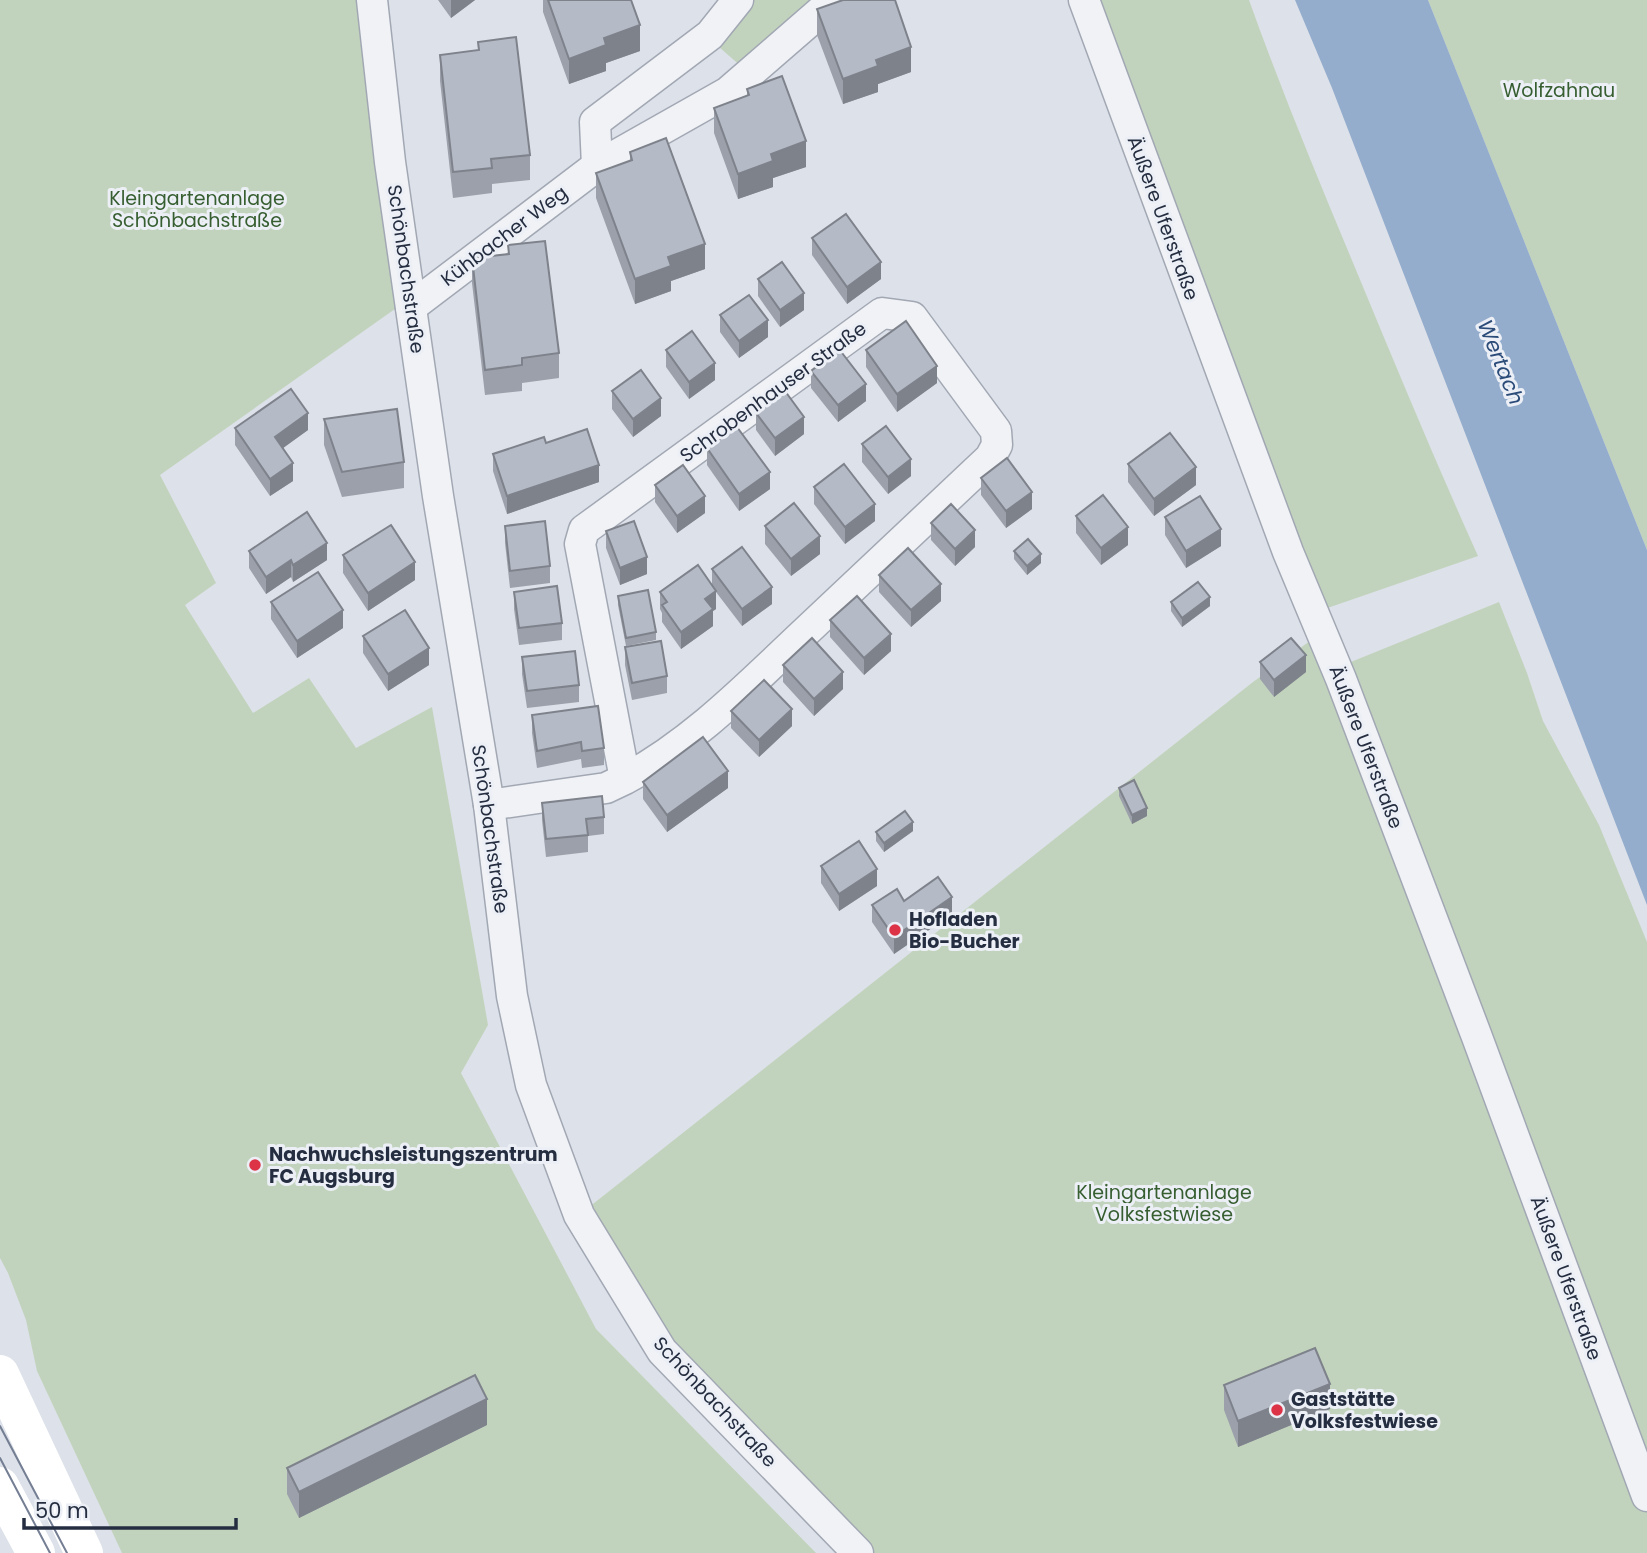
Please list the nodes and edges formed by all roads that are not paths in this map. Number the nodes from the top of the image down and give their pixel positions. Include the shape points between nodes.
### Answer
1 (372, 0) edge
2 (738, 0) edge
3 (834, 0) edge
4 (1084, 0) edge
5 (597, 166) junction
6 (411, 307) junction
7 (625, 779) junction
8 (489, 805) junction
9 (0, 1374) edge
10 (0, 1486) edge
11 (1647, 1496) edge
12 (36, 1553) edge
13 (84, 1553) edge
14 (858, 1553) edge

1 - 6 street, Schönbachstraße
2 - 5 street via 710,35 595,121
3 - 5 street, Kühbacher Weg via 728,92
4 - 11 street, Äußere Uferstraße via 1284,543 1351,705
5 - 6 street, Kühbacher Weg
6 - 8 street, Schönbachstraße
7 - 7 street, Schrobenhauser Straße via 580,544 584,530 882,313 912,317 996,430 997,445 990,458 702,727
7 - 8 street, Schrobenhauser Straße via 606,788
8 - 14 street, Schönbachstraße via 512,996 528,1072 579,1214 662,1351
9 - 13 main road
10 - 12 main road

